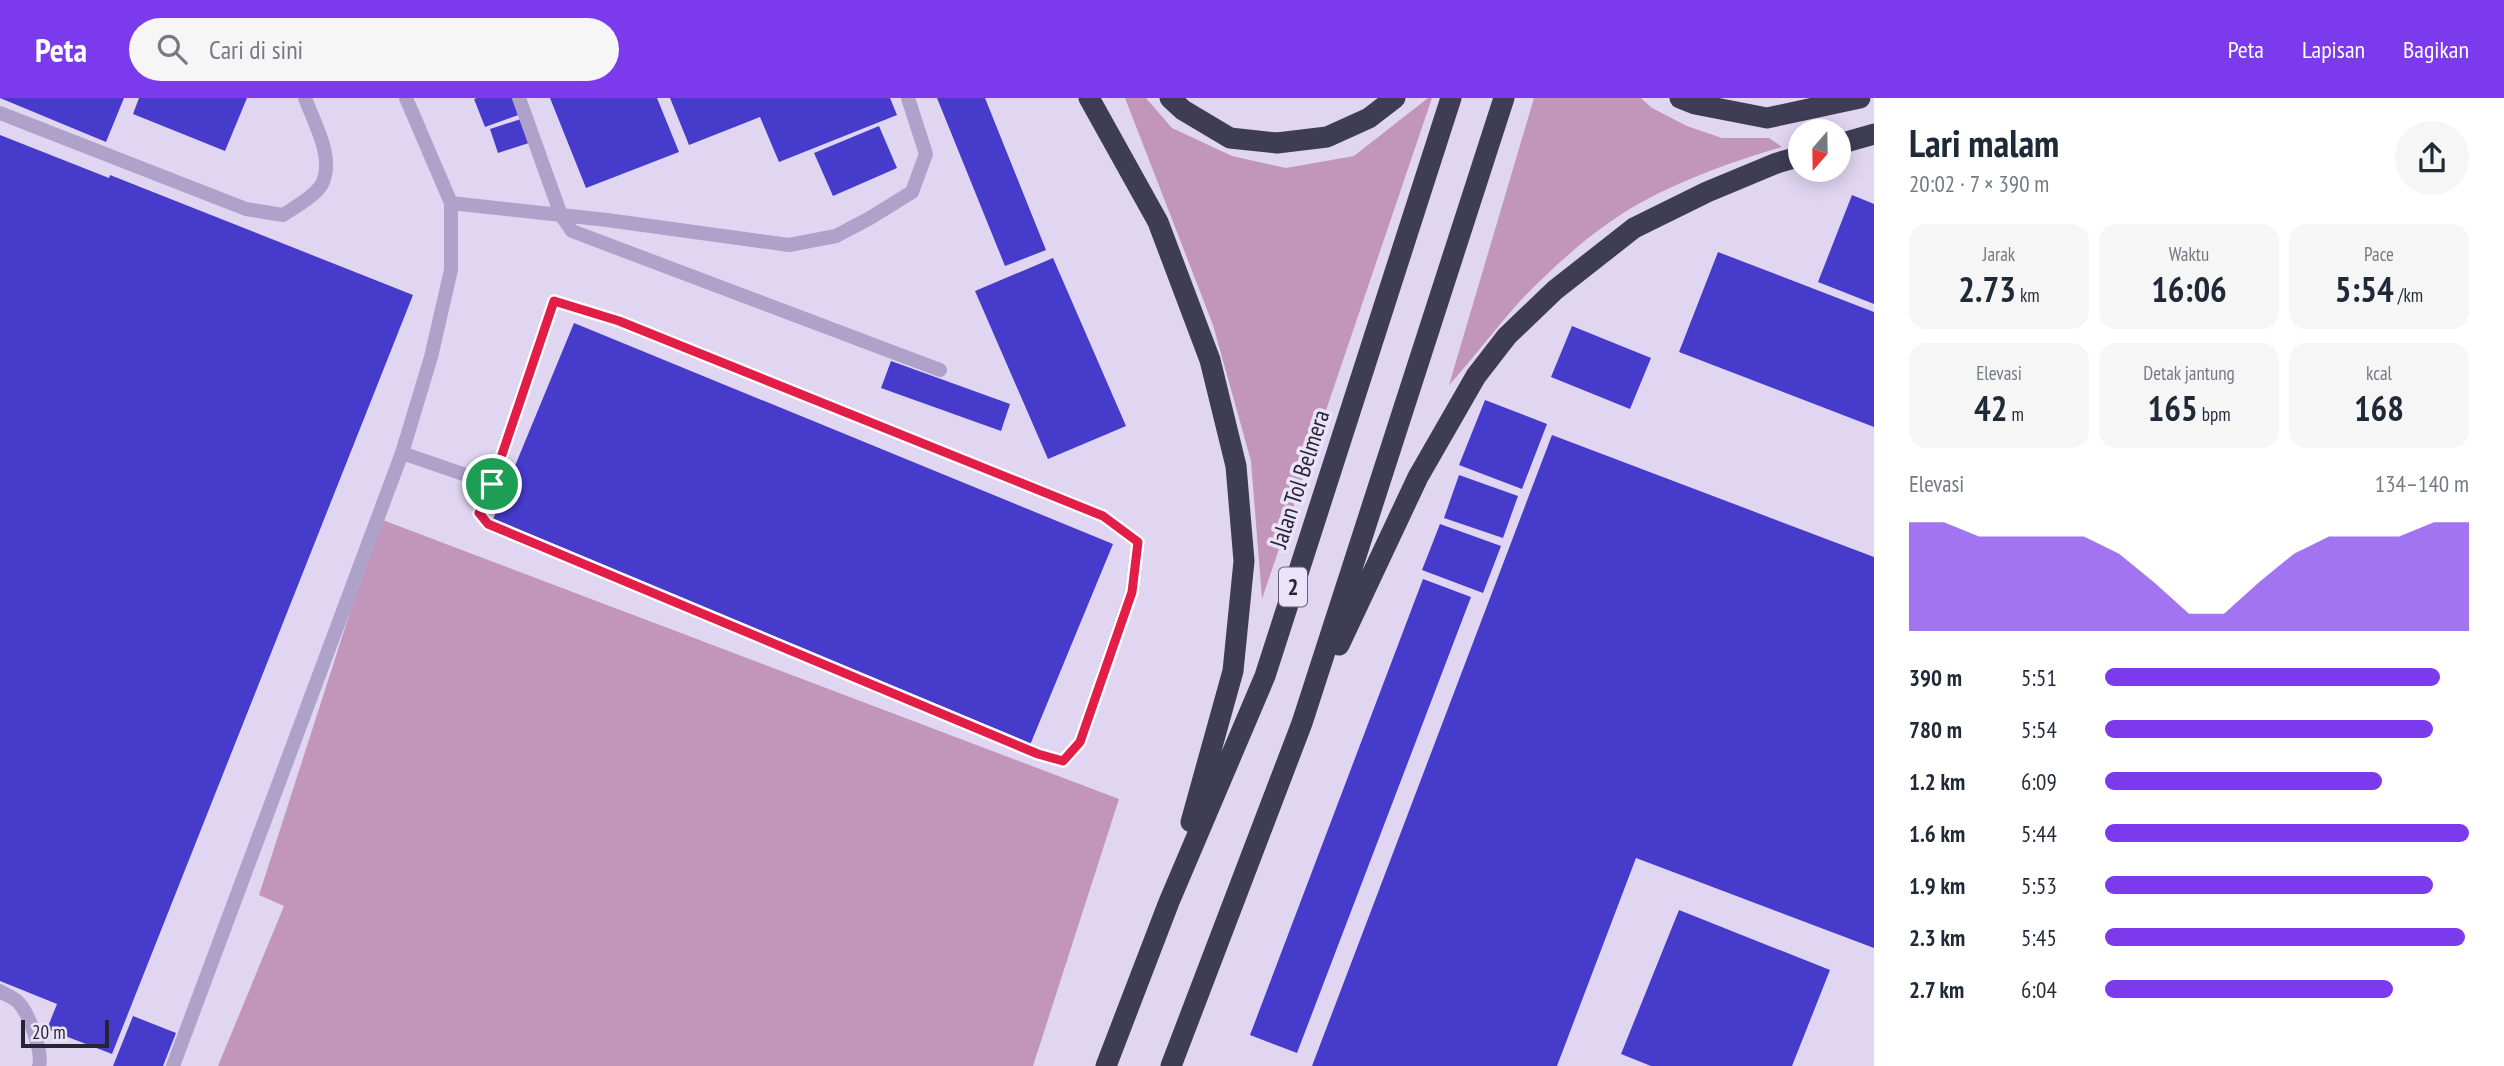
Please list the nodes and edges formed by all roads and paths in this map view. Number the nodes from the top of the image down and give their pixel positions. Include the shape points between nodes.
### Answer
1 (305, 98) edge
2 (406, 98) edge
3 (519, 98) edge
4 (908, 98) edge
5 (1089, 98) edge
6 (1170, 98) edge
7 (1395, 98) edge
8 (1451, 98) edge
9 (1504, 98) edge
10 (1680, 98) edge
11 (1860, 98) edge
12 (0, 113) edge
13 (1874, 134) edge
14 (1852, 141) edge
15 (1788, 160) edge
16 (451, 203) junction
17 (561, 215) junction
18 (940, 370) dead end
19 (402, 453) junction
20 (492, 484) junction
21 (1302, 723) junction
22 (1169, 902) junction
23 (0, 991) edge
24 (39, 1066) edge
25 (173, 1066) edge
26 (1107, 1066) edge
27 (1171, 1066) edge

1 - 12 lane via 327,158 321,184 283,215 246,209
2 - 16 lane
3 - 17 lane
4 - 17 lane via 926,154 912,192 836,236 789,245
5 - 22 highway via 1158,222 1210,360 1236,466 1244,561 1233,671
6 - 7 highway via 1230,138 1277,143 1327,137 1369,118
8 - 22 highway, Jalan Tol Belmera / 2 via 1265,676
9 - 21 highway, 2
10 - 11 highway via 1767,118
13 - 14 highway
15 - 21 highway via 1634,228 1555,290 1507,336 1476,376 1418,477
16 - 17 lane
16 - 19 lane via 451,270
17 - 18 lane via 572,231 595,241
19 - 20 lane
19 - 25 lane
20 - 20 lane via 554,301 619,321 1103,516 1138,542 1132,592 1080,742 1063,761 498,529 479,513
21 - 27 highway, 2
22 - 26 highway, Jalan Tol Belmera / 2
23 - 24 lane via 19,1003 34,1034

